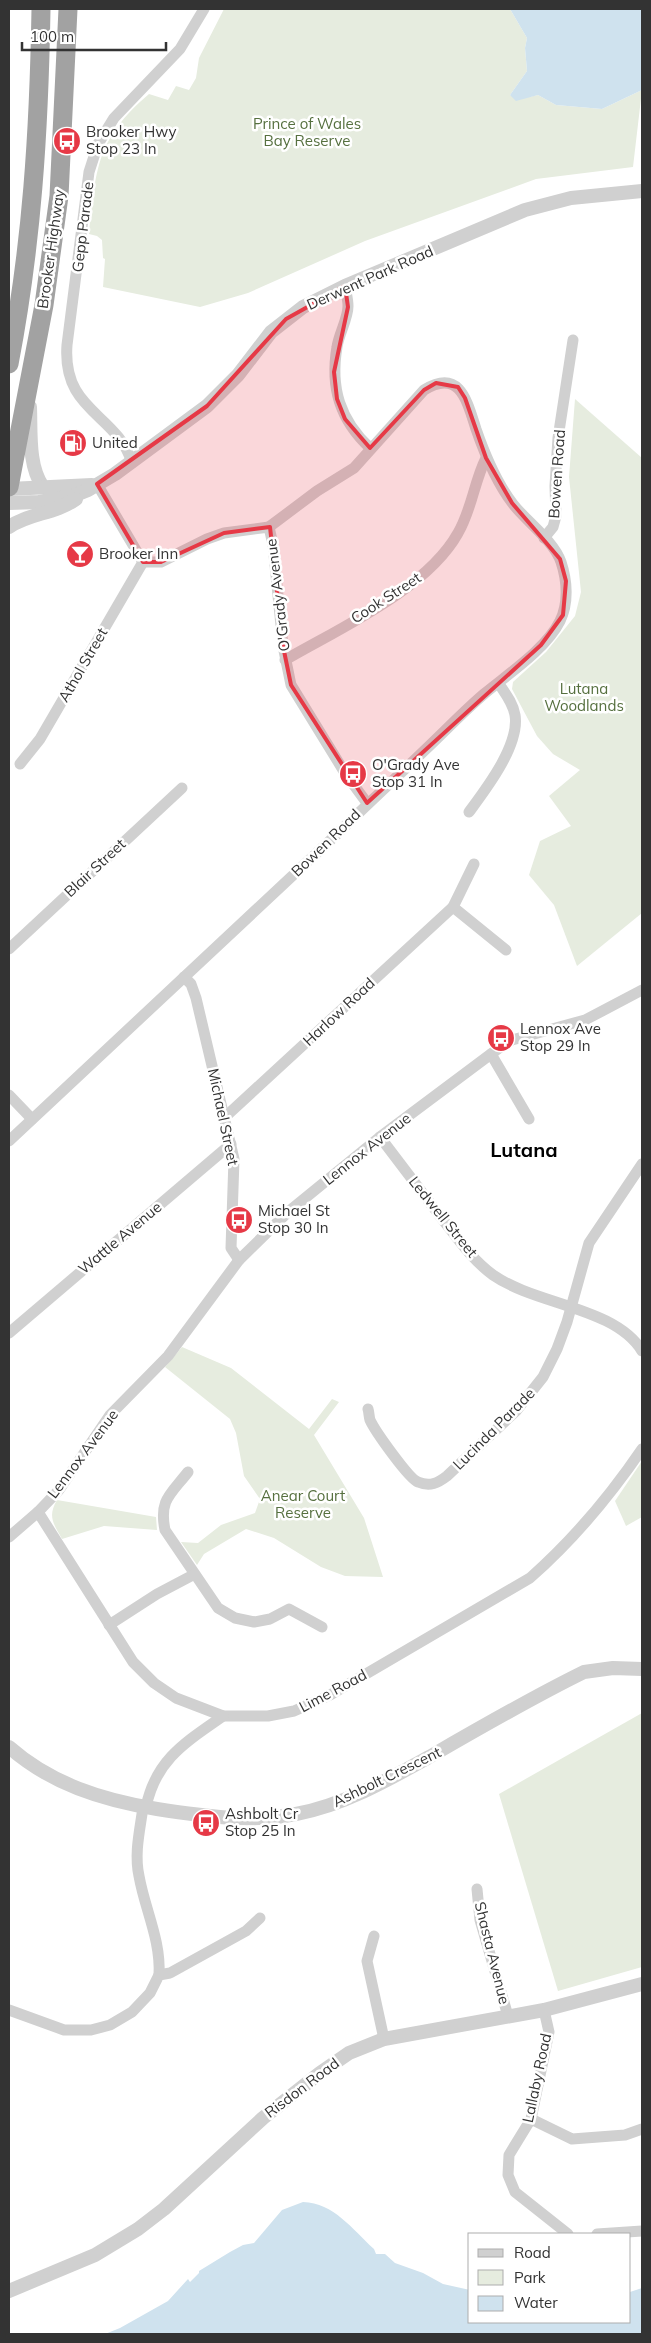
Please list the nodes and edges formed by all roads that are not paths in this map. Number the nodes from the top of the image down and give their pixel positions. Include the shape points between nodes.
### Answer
1 (41, 9) edge
2 (68, 9) edge
3 (204, 9) edge
4 (642, 191) edge
5 (345, 286) junction
6 (573, 340) dead end
7 (9, 364) edge
8 (28, 386) junction
9 (370, 448) junction
10 (486, 458) junction
11 (132, 462) junction
12 (43, 487) junction
13 (94, 487) junction
14 (9, 488) edge
15 (9, 503) edge
16 (9, 527) edge
17 (269, 527) junction
18 (544, 538) junction
19 (142, 562) junction
20 (285, 660) junction
21 (499, 684) junction
22 (20, 764) dead end
23 (182, 788) dead end
24 (367, 803) junction
25 (468, 812) dead end
26 (474, 864) dead end
27 (453, 906) junction
28 (9, 949) edge
29 (506, 950) dead end
30 (184, 977) junction
31 (642, 990) edge
32 (491, 1054) junction
33 (9, 1095) edge
34 (224, 1118) junction
35 (529, 1119) dead end
36 (32, 1120) junction
37 (380, 1137) junction
38 (9, 1141) edge
39 (231, 1144) junction
40 (642, 1164) edge
41 (239, 1260) junction
42 (571, 1308) junction
43 (9, 1333) edge
44 (642, 1351) edge
45 (368, 1409) dead end
46 (642, 1449) edge
47 (188, 1472) dead end
48 (38, 1512) junction
49 (9, 1537) edge
50 (193, 1575) junction
51 (109, 1625) junction
52 (322, 1627) dead end
53 (642, 1668) edge
54 (222, 1716) junction
55 (9, 1747) edge
56 (144, 1807) junction
57 (477, 1889) dead end
58 (260, 1918) dead end
59 (374, 1936) dead end
60 (159, 1974) junction
61 (642, 1984) edge
62 (9, 2010) edge
63 (544, 2010) junction
64 (508, 2016) junction
65 (384, 2039) junction
66 (531, 2119) junction
67 (642, 2129) edge
68 (642, 2231) edge
69 (567, 2233) edge
70 (612, 2233) edge
71 (9, 2291) edge

1 - 7 highway, Brooker Highway via 40,110 30,231
2 - 8 highway, Brooker Highway via 59,196 44,305
3 - 11 street, Gepp Parade via 180,49 105,130 89,172 67,368 76,392 115,436
4 - 5 street, Derwent Park Road via 572,198 525,210
5 - 9 street via 348,307 337,346 334,372 337,399 345,420
5 - 11 street, Derwent Park Road via 286,319 207,406
6 - 18 street, Bowen Road via 558,438 556,516 553,527
8 - 12 street via 34,464 36,476
8 - 14 highway, Brooker Highway
9 - 10 street via 424,390 436,383 448,382 458,387 466,398
9 - 17 street via 354,468 317,490
10 - 18 street via 512,502
10 - 20 street, Cook Street via 458,534 419,580
11 - 13 street, Derwent Park Road
12 - 13 street, Derwent Park Road
12 - 14 street, Derwent Park Road
13 - 15 street, Derwent Park Road via 54,500
13 - 16 street via 56,510
13 - 19 street
17 - 19 street, O'Grady Avenue via 224,534 161,562
17 - 20 street, O'Grady Avenue
18 - 21 street, Bowen Road via 560,559 566,581 563,615 554,631
19 - 22 street, Athol Street via 40,739
20 - 24 street, O'Grady Avenue via 291,685
21 - 24 street, Bowen Road
21 - 25 street via 515,714 513,739 488,786
23 - 28 street, Blair Street
24 - 30 street, Bowen Road
26 - 27 street, Harlow Road
27 - 29 street
27 - 34 street, Harlow Road
30 - 34 street, Michael Street via 196,998
30 - 36 street, Bowen Road
31 - 32 street, Lennox Avenue via 585,1020 512,1040
32 - 35 street
32 - 37 street, Lennox Avenue
33 - 36 street
34 - 39 street, Michael Street
36 - 38 street, Bowen Road
37 - 41 street, Lennox Avenue via 288,1212
37 - 42 street, Ledwell Street via 469,1253 492,1274 516,1289
39 - 41 street, Michael Street via 235,1174 231,1248
39 - 43 street, Wattle Avenue
40 - 42 street, Lucinda Parade via 590,1244
41 - 48 street, Lennox Avenue via 168,1356 110,1415 59,1490
42 - 44 street via 611,1323 630,1335
42 - 45 street, Lucinda Parade via 557,1349 532,1392 437,1484 416,1482 408,1474 370,1420
46 - 54 street, Lime Road via 614,1490 530,1578 330,1695 294,1711 268,1716
47 - 50 street via 164,1503 162,1515 165,1530
48 - 49 street, Lennox Avenue
48 - 51 street, Lime Road
50 - 51 street
50 - 52 street via 218,1608 235,1618 262,1621 289,1609
51 - 54 street, Lime Road via 133,1662 154,1683 176,1698
53 - 56 street, Ashbolt Crescent via 584,1672 364,1791 320,1809 295,1815 240,1819
54 - 56 street via 171,1754 157,1773
55 - 56 street, Ashbolt Crescent via 38,1770 59,1781 83,1791
56 - 60 street via 138,1843 138,1874 156,1935
57 - 64 street, Shasta Avenue via 480,1920
58 - 60 street via 246,1931 170,1973
59 - 65 street via 367,1961
60 - 62 street via 150,1993 132,2012 110,2025 91,2030 64,2030
61 - 63 street, Risdon Road
63 - 64 street, Risdon Road
63 - 66 street, Lallaby Road via 549,2032
64 - 65 street, Risdon Road
65 - 71 street, Risdon Road via 349,2053 304,2084 138,2229 95,2255
66 - 67 street via 563,2136 580,2139 625,2135
66 - 69 street, Lallaby Road via 509,2155 509,2182 515,2192
68 - 70 street

